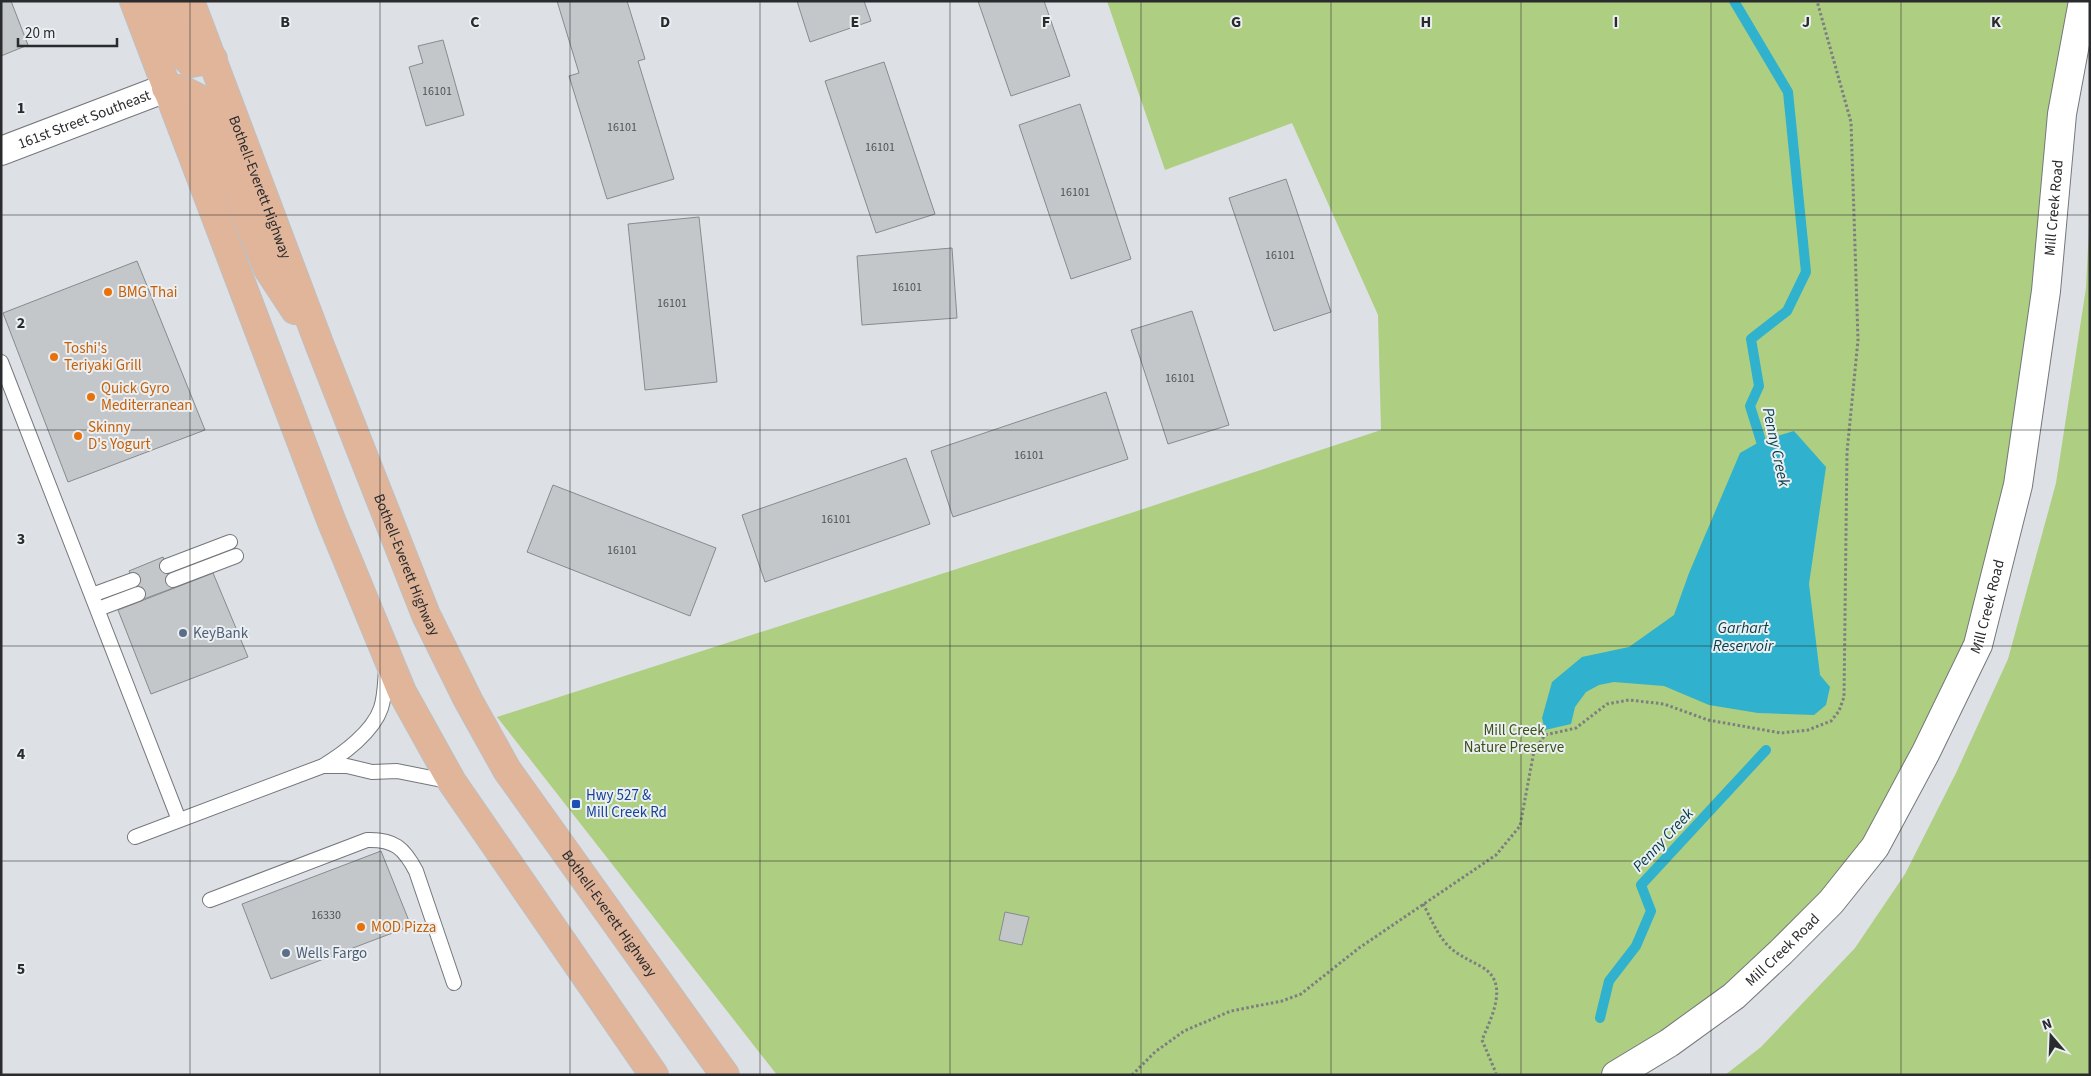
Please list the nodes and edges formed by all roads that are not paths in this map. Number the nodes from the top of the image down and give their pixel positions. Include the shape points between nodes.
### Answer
1 (134, 1) edge
2 (162, 1) edge
3 (190, 1) edge
4 (2083, 1) edge
5 (213, 59) junction
6 (166, 88) junction
7 (1, 150) edge
8 (320, 346) junction
9 (1, 362) edge
10 (230, 542) dead end
11 (236, 556) dead end
12 (167, 566) dead end
13 (133, 580) dead end
14 (172, 580) dead end
15 (138, 594) dead end
16 (92, 595) junction
17 (98, 609) junction
18 (382, 646) junction
19 (323, 766) junction
20 (452, 782) junction
21 (179, 820) junction
22 (135, 837) dead end
23 (210, 900) dead end
24 (454, 983) dead end
25 (654, 1075) edge
26 (725, 1075) edge
27 (1616, 1075) edge

1 - 6 main road
2 - 5 main road via 183,55 191,63
3 - 5 main road, Bothell-Everett Highway
4 - 27 main road, Mill Creek Road via 2062,114 2046,291 2018,485 1978,645 1875,847 1831,902 1734,996 1669,1043
5 - 8 main road, Bothell-Everett Highway
6 - 7 main road, 161st Street Southeast
6 - 8 main road via 180,89 198,98 268,269
6 - 18 main road
8 - 26 main road, Bothell-Everett Highway via 426,615 468,700 502,761
9 - 16 lane
10 - 12 lane
11 - 14 lane
13 - 16 lane
15 - 17 lane
16 - 17 lane
17 - 21 lane
18 - 19 lane via 386,662 381,709 366,732 345,753
18 - 20 main road via 402,692
19 - 20 lane via 347,766 372,772 397,771
19 - 21 lane
20 - 25 main road
21 - 22 lane
23 - 24 lane via 367,840 395,844 408,855 416,871

